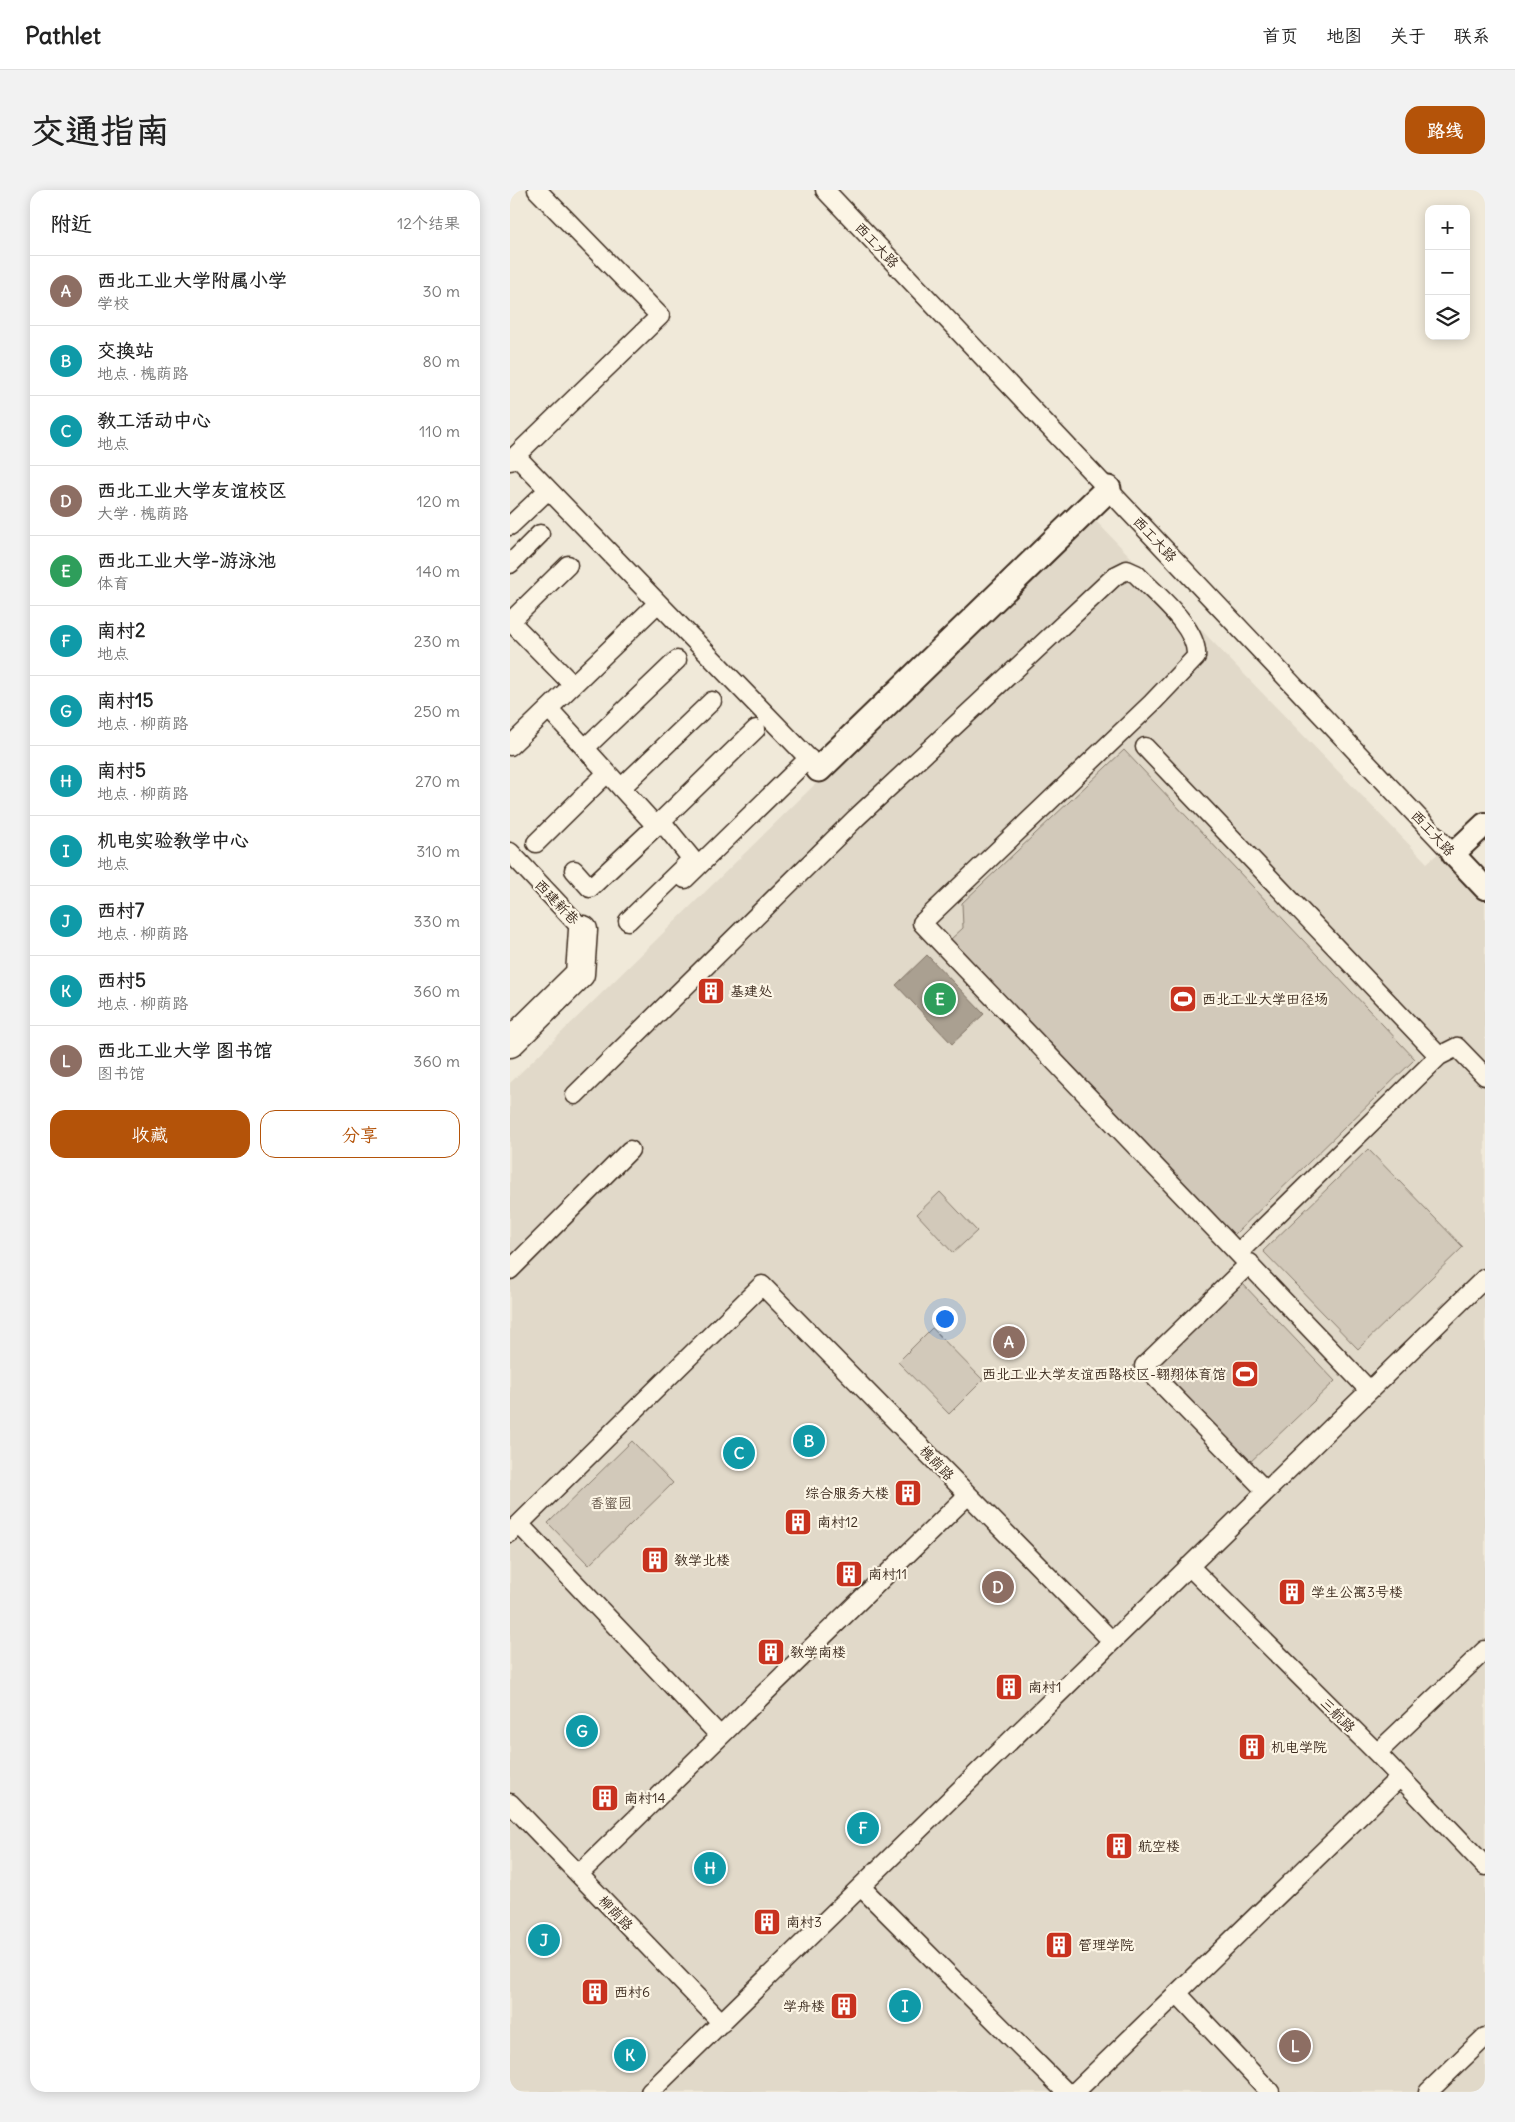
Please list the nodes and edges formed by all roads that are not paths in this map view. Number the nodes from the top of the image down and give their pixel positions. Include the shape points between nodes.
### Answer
1 (538, 190) edge
2 (825, 190) edge
3 (513, 459) edge
4 (1108, 489) junction
5 (548, 490) junction
6 (510, 526) edge
7 (540, 534) dead end
8 (510, 564) edge
9 (568, 566) dead end
10 (658, 603) junction
11 (511, 618) edge
12 (677, 660) dead end
13 (574, 685) junction
14 (712, 701) dead end
15 (549, 708) junction
16 (756, 729) dead end
17 (510, 746) edge
18 (585, 748) junction
19 (1145, 748) dead end
20 (814, 764) junction
21 (607, 773) junction
22 (621, 788) junction
23 (658, 823) junction
24 (1485, 824) edge
25 (536, 843) dead end
26 (510, 852) edge
27 (1453, 854) junction
28 (574, 870) dead end
29 (685, 879) dead end
30 (1485, 888) edge
31 (628, 921) dead end
32 (584, 930) joint
33 (510, 1043) edge
34 (1439, 1056) junction
35 (1485, 1076) edge
36 (575, 1094) dead end
37 (630, 1150) dead end
38 (1244, 1258) junction
39 (510, 1270) edge
40 (1485, 1278) edge
41 (1369, 1390) junction
42 (1266, 1491) junction
43 (968, 1495) junction
44 (515, 1529) edge
45 (1189, 1566) junction
46 (1112, 1641) junction
47 (1485, 1650) edge
48 (720, 1736) junction
49 (1377, 1753) junction
50 (1400, 1777) junction
51 (510, 1803) edge
52 (1485, 1866) edge
53 (579, 1874) junction
54 (861, 1887) junction
55 (1177, 1993) junction
56 (722, 2023) junction
57 (1485, 2037) edge
58 (650, 2092) edge
59 (1066, 2092) edge
60 (1075, 2092) edge
61 (1270, 2092) edge
62 (1428, 2092) edge

1 - 3 street via 660,316
2 - 4 street, 西工大路
3 - 5 street
4 - 20 main road
4 - 27 street, 西工大路
5 - 6 street
5 - 10 street
7 - 8 street
9 - 11 street
10 - 13 street
10 - 20 street
11 - 13 street
12 - 18 street
13 - 15 street
14 - 22 street
15 - 17 street
15 - 18 street
16 - 23 street
18 - 21 street
19 - 34 street
20 - 29 street
21 - 22 street
21 - 25 street
22 - 23 street
23 - 28 street via 590,888
23 - 31 street via 692,859
24 - 27 street
26 - 32 street, 西建新巷
27 - 30 street, 西工大路
32 - 33 main road via 580,974
34 - 35 street via 1457,1047
34 - 38 street
36 - 38 street via 856,818 1115,576 1127,570 1136,574 1183,622 1197,648 1196,657 922,923
37 - 39 street
38 - 41 street
38 - 42 street via 1144,1366
40 - 41 street
41 - 42 street
42 - 45 street
43 - 44 street, 槐荫路 via 762,1284
43 - 46 street, 槐荫路
43 - 48 street
44 - 48 street
45 - 46 street
45 - 49 street, 三航路
46 - 54 street
47 - 49 street
48 - 53 street
49 - 50 street, 三航路
50 - 52 street, 三航路
50 - 55 street
51 - 53 street, 柳荫路
53 - 56 street, 柳荫路
54 - 56 street
54 - 59 street
55 - 60 street
55 - 61 street
56 - 58 street
57 - 62 street

